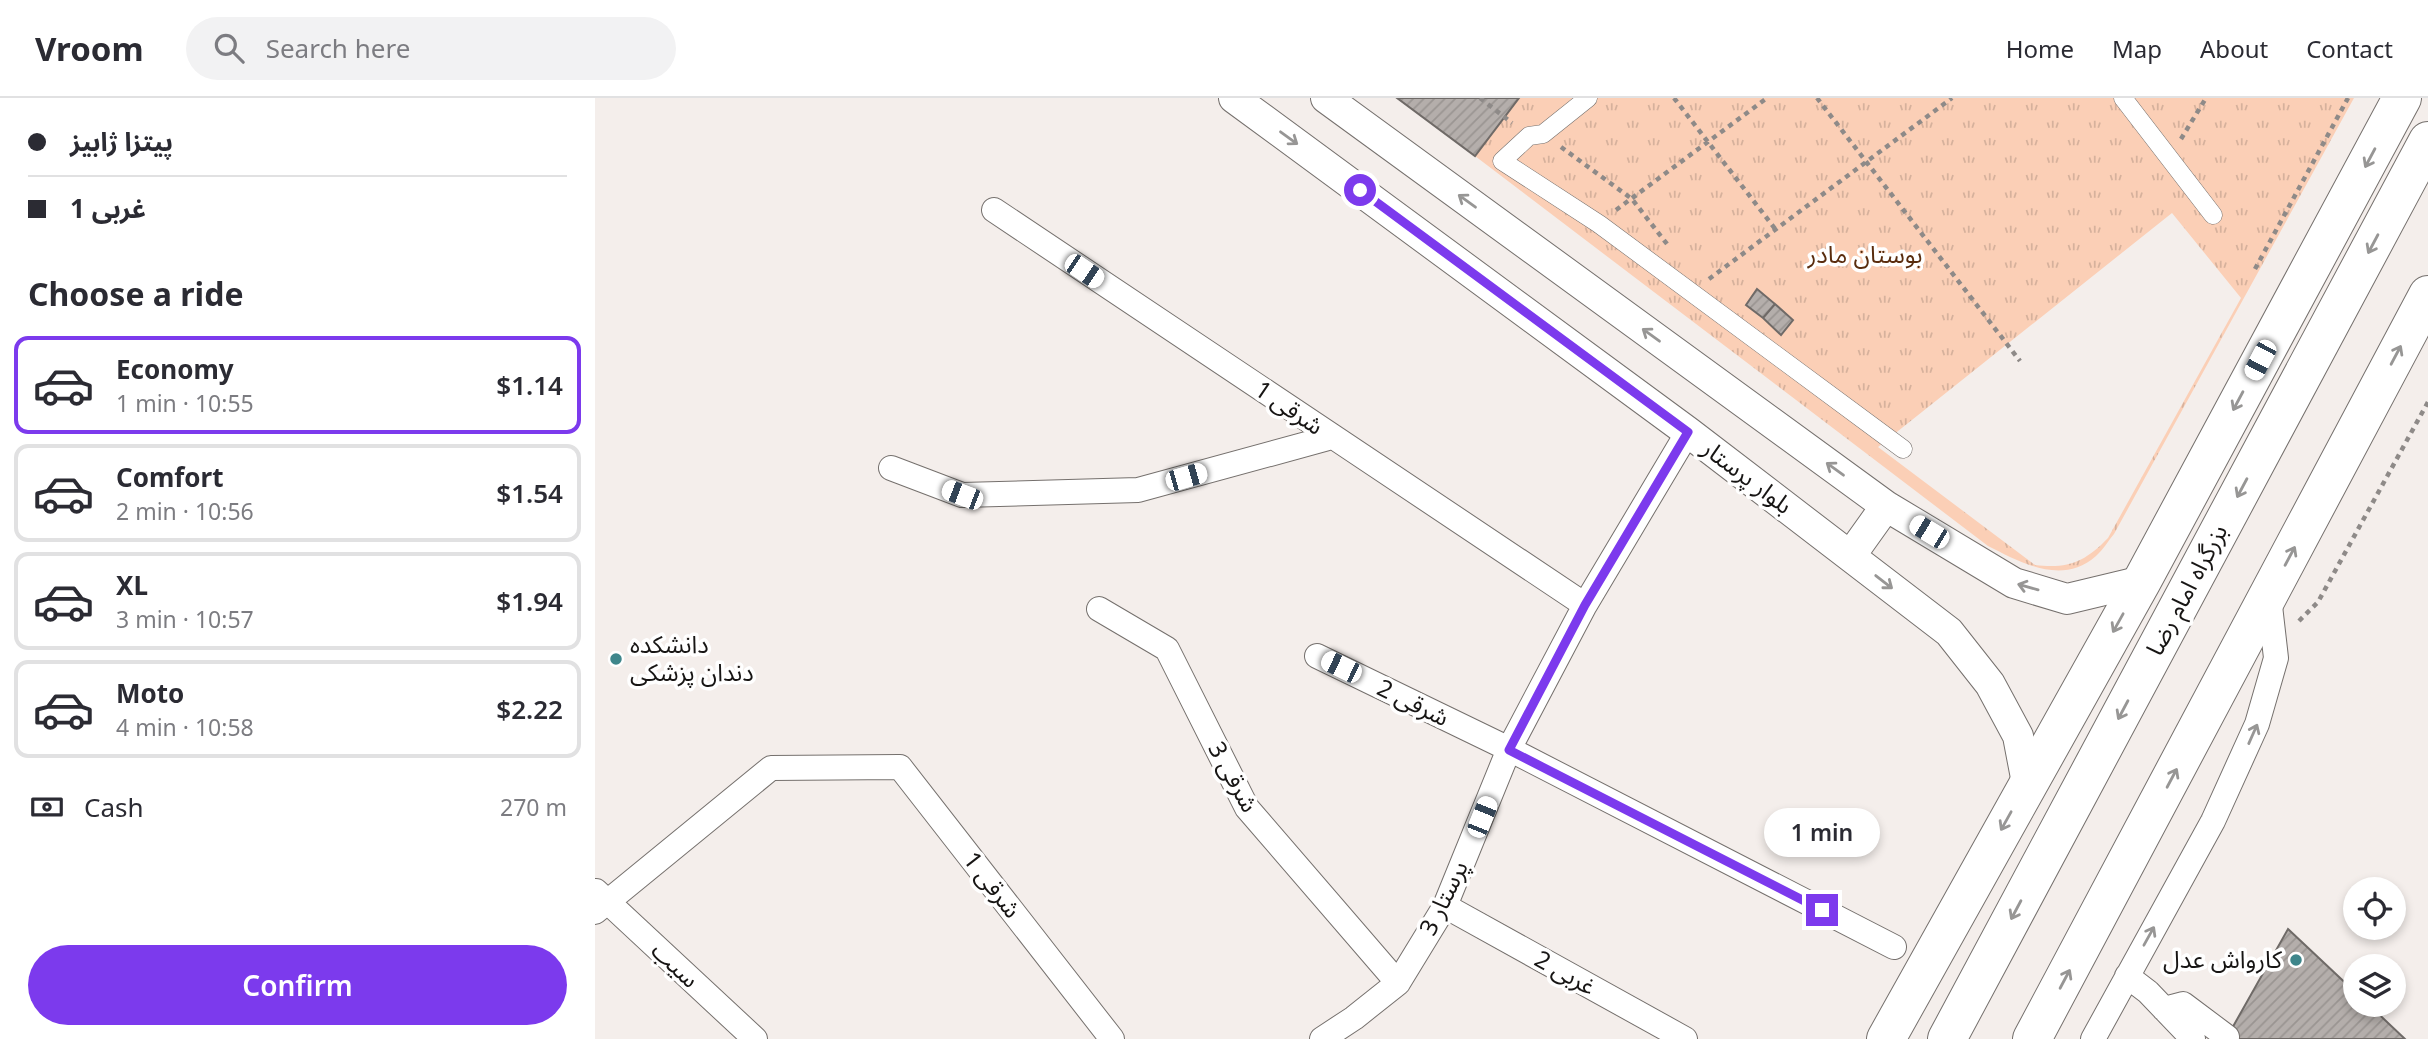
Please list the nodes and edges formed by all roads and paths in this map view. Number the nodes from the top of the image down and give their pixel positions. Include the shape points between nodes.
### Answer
1 (1234, 98) edge
2 (1326, 98) edge
3 (1480, 98) edge
4 (1588, 98) edge
5 (1674, 98) edge
6 (1767, 98) edge
7 (1817, 98) edge
8 (1952, 98) edge
9 (2123, 98) edge
10 (2206, 98) edge
11 (2337, 98) edge
12 (2402, 98) edge
13 (2346, 101) edge
14 (1536, 135) junction
15 (2428, 141) edge
16 (1709, 142) junction
17 (2170, 159) junction
18 (1867, 162) junction
19 (1632, 199) junction
20 (994, 210) dead end
21 (2213, 215) dead end
22 (1599, 224) junction
23 (1776, 230) junction
24 (1674, 254) dead end
25 (2255, 269) dead end
26 (1692, 293) junction
27 (2428, 295) edge
28 (2020, 361) dead end
29 (2428, 402) edge
30 (1688, 432) junction
31 (1332, 437) junction
32 (1903, 449) dead end
33 (891, 468) dead end
34 (1886, 506) junction
35 (1851, 555) junction
36 (2142, 581) junction
37 (2269, 596) junction
38 (1585, 605) junction
39 (1099, 609) dead end
40 (2274, 644) junction
41 (1317, 656) dead end
42 (1509, 750) junction
43 (2027, 783) junction
44 (599, 901) edge
45 (1445, 906) junction
46 (1894, 947) dead end
47 (2127, 976) junction
48 (1398, 983) junction
49 (2164, 1009) junction
50 (2227, 1037) dead end
51 (755, 1039) edge
52 (1112, 1039) edge
53 (1322, 1039) edge
54 (1685, 1039) edge
55 (1886, 1039) edge
56 (1947, 1039) edge
57 (2032, 1039) edge
58 (2093, 1039) edge
59 (2193, 1039) edge

1 -> 30 street, بلوار پرستار
34 -> 2 street
3 - 14 path
4 - 14 street
5 - 16 path
6 - 16 path
7 - 18 path
8 - 18 path
9 - 17 street
10 - 17 path
11 - 13 path
12 -> 36 main road
13 - 25 path
14 - 19 path
14 - 22 street via 1502,161
15 -> 56 main road, بزرگراه امام رضا
16 - 19 path
16 - 23 path
17 - 21 street
18 - 23 path
18 - 28 path
19 - 22 path
19 - 24 path
20 - 31 street, شرقی 1
22 - 26 street
23 - 26 path
26 - 32 street
37 -> 27 main road
29 - 40 path via 2318,602
30 - 35 street, بلوار پرستار
30 - 38 street, پرستار 3
31 - 33 street via 1138,490 962,495
31 - 38 street, شرقی 1
34 - 35 street
36 -> 34 street via 2067,599 2014,583
35 -> 43 street, بلوار پرستار via 1949,632 1990,684 2018,736
36 -> 43 main road
37 - 40 street
57 -> 37 main road
38 - 42 street, پرستار 3
39 - 48 street, شرقی 3 via 1167,649 1247,808
47 -> 40 street via 2213,821 2257,724 2276,658
41 - 42 street, شرقی 2
42 - 45 street, پرستار 3
42 - 46 street, شرقی 2
43 -> 55 main road
44 - 51 street, سیب
44 - 52 street, شرقی 1 via 771,768 900,767
45 - 48 street, پرستار 3
45 - 54 street, غربی 2
47 - 49 street
47 - 58 street
48 - 53 street, پرستار 3
49 - 50 street via 2183,1004
49 - 59 street

